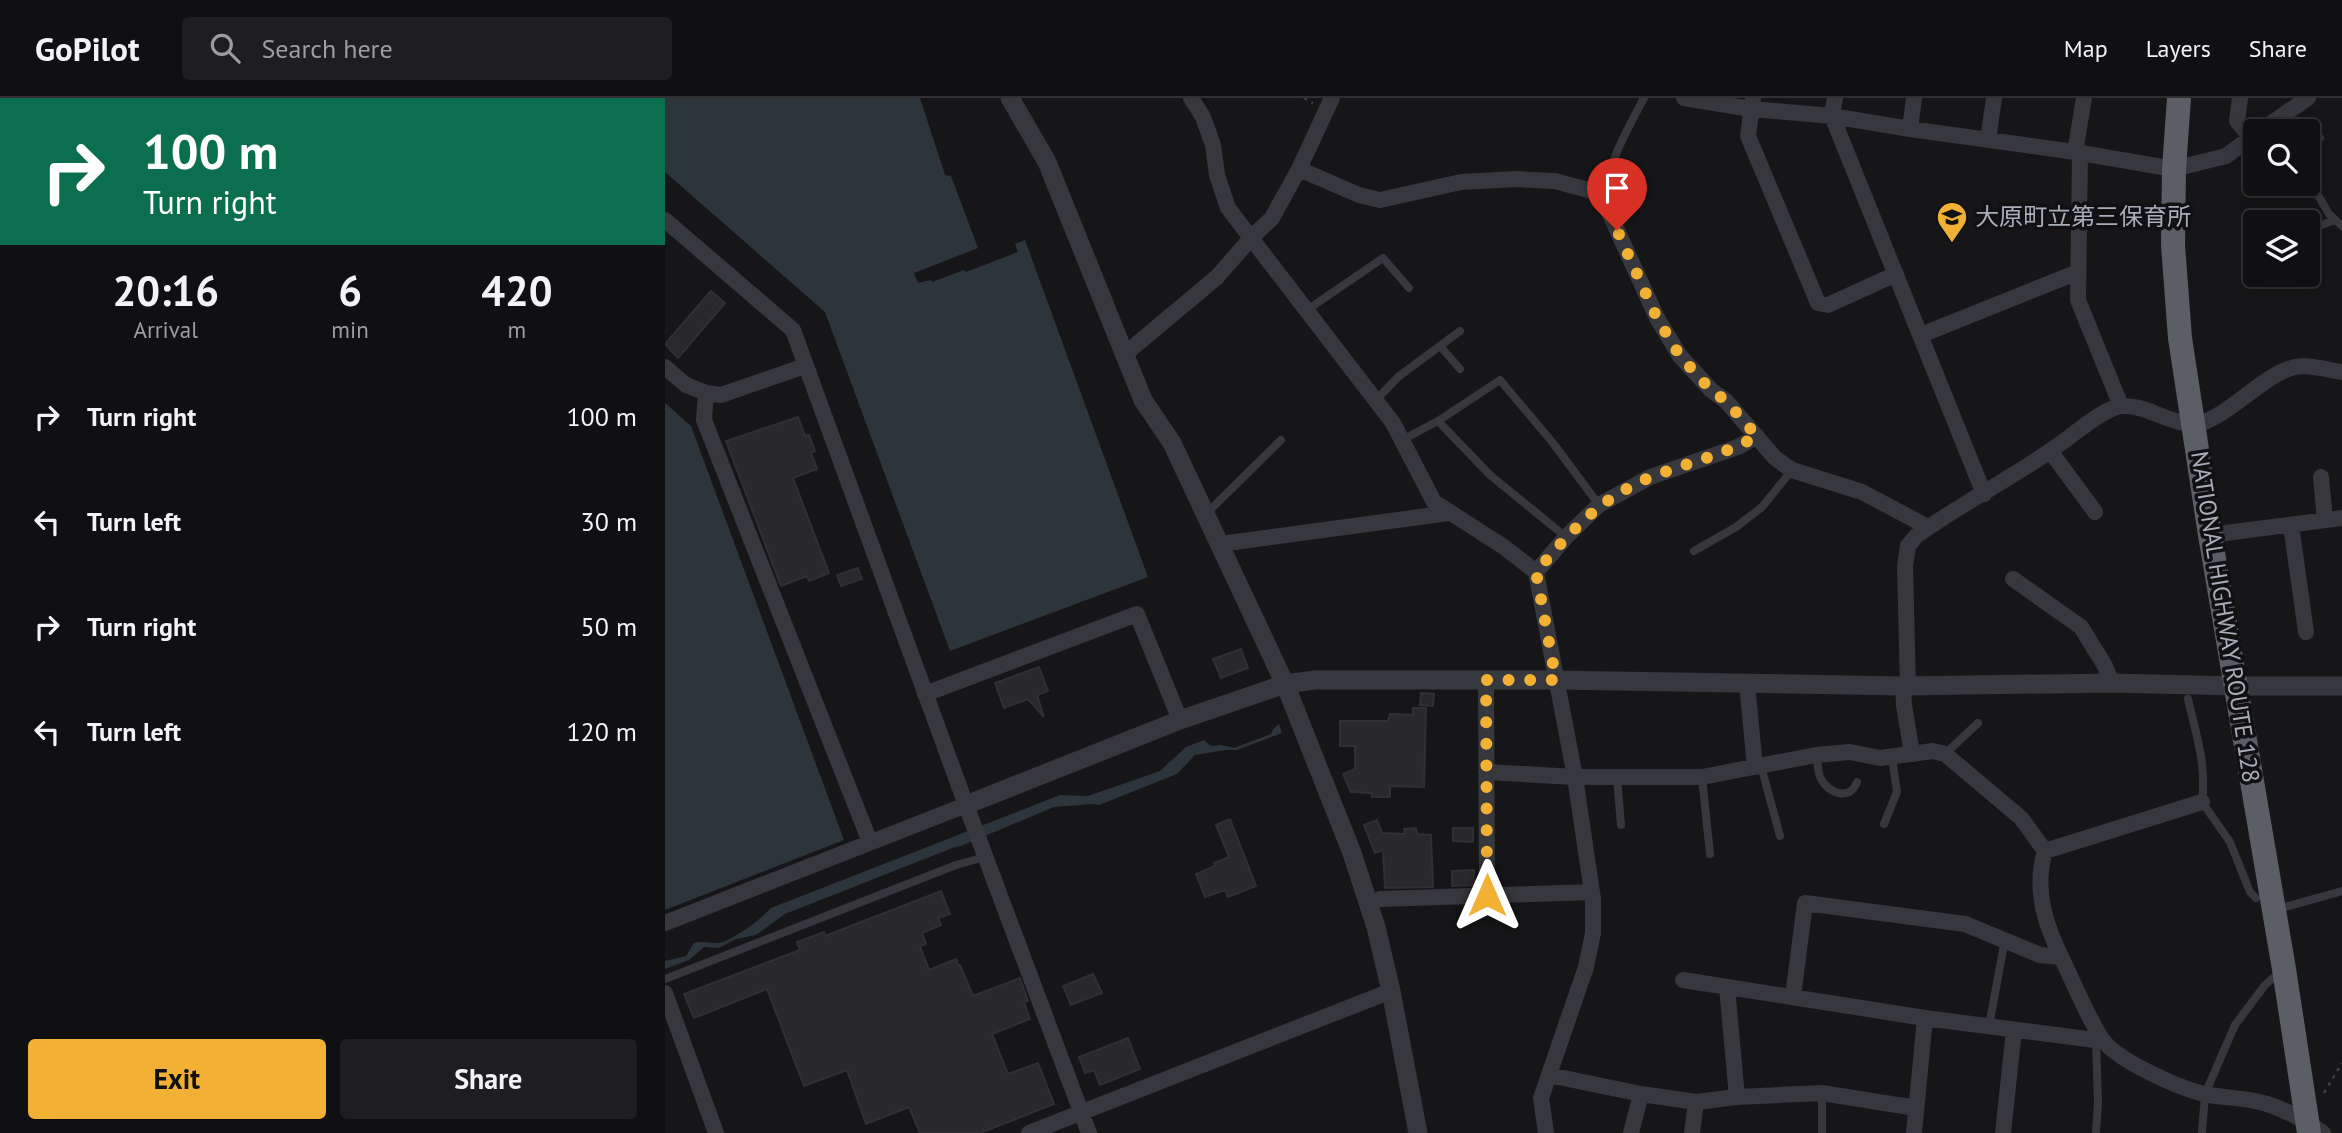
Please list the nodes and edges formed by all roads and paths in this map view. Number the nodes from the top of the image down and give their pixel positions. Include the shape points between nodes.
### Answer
1 (1010, 98) edge
2 (1191, 98) edge
3 (1332, 98) edge
4 (1644, 98) edge
5 (1684, 98) edge
6 (1835, 98) edge
7 (1915, 98) edge
8 (1994, 98) edge
9 (2084, 98) edge
10 (2179, 98) edge
11 (2240, 98) edge
12 (2308, 98) edge
13 (1752, 104) edge
14 (1832, 116) junction
15 (2278, 119) edge
16 (2243, 125) edge
17 (1910, 129) junction
18 (1988, 140) junction
19 (2243, 144) edge
20 (2078, 152) junction
21 (1299, 169) junction
22 (2173, 169) junction
23 (2318, 196) edge
24 (1604, 197) junction
25 (665, 220) edge
26 (2335, 220) junction
27 (2320, 225) edge
28 (2342, 226) edge
29 (1252, 237) junction
30 (2078, 272) junction
31 (1896, 274) junction
32 (1409, 288) dead end
33 (1307, 310) junction
34 (1460, 331) dead end
35 (1921, 335) junction
36 (1440, 346) junction
37 (1125, 354) junction
38 (805, 366) junction
39 (665, 367) edge
40 (1460, 369) dead end
41 (2342, 372) edge
42 (706, 393) junction
43 (1375, 400) junction
44 (2121, 406) junction
45 (1438, 421) junction
46 (2193, 424) junction
47 (1757, 436) junction
48 (1281, 440) dead end
49 (1402, 440) junction
50 (2051, 452) junction
51 (1792, 470) junction
52 (2321, 477) dead end
53 (1984, 494) junction
54 (1599, 505) junction
55 (2095, 512) dead end
56 (1449, 513) junction
57 (1206, 514) junction
58 (2342, 518) edge
59 (2325, 520) junction
60 (2291, 525) junction
61 (1928, 527) junction
62 (2210, 536) junction
63 (1566, 537) junction
64 (1220, 544) junction
65 (1694, 551) dead end
66 (1536, 572) junction
67 (2013, 579) dead end
68 (2306, 632) dead end
69 (1486, 680) junction
70 (1556, 680) junction
71 (1747, 683) junction
72 (2112, 683) junction
73 (1285, 684) junction
74 (1905, 686) junction
75 (2236, 686) junction
76 (2342, 686) edge
77 (925, 694) junction
78 (2188, 699) dead end
79 (1179, 720) junction
80 (1977, 723) dead end
81 (1912, 754) junction
82 (1945, 754) junction
83 (1816, 755) junction
84 (1892, 757) junction
85 (1758, 766) junction
86 (1486, 772) junction
87 (1575, 777) junction
88 (1702, 777) junction
89 (1617, 778) junction
90 (1857, 782) dead end
91 (2202, 802) junction
92 (966, 805) junction
93 (1884, 824) dead end
94 (1621, 825) dead end
95 (1780, 836) dead end
96 (870, 842) junction
97 (2045, 851) junction
98 (1710, 854) dead end
99 (985, 856) junction
100 (2342, 891) edge
101 (1592, 892) junction
102 (1487, 895) junction
103 (1380, 899) dead end
104 (2265, 904) junction
105 (665, 923) edge
106 (2005, 938) junction
107 (2061, 957) junction
108 (2284, 969) junction
109 (665, 979) edge
110 (1683, 980) dead end
111 (1727, 987) junction
112 (1391, 991) junction
113 (665, 993) edge
114 (1793, 997) junction
115 (1925, 1018) junction
116 (1989, 1026) junction
117 (2014, 1030) junction
118 (2099, 1041) junction
119 (2342, 1063) edge
120 (1549, 1075) junction
121 (1822, 1093) junction
122 (1641, 1094) junction
123 (2205, 1094) junction
124 (1737, 1097) junction
125 (1696, 1102) junction
126 (1916, 1108) junction
127 (1081, 1112) junction
128 (2313, 1129) edge
129 (716, 1133) edge
130 (1029, 1133) edge
131 (1089, 1133) edge
132 (1418, 1133) edge
133 (1546, 1133) edge
134 (1631, 1133) edge
135 (1692, 1133) edge
136 (1822, 1133) edge
137 (1914, 1133) edge
138 (2003, 1133) edge
139 (2096, 1133) edge
140 (2202, 1133) edge

1 - 37 street via 1047,162
2 - 29 street via 1213,145 1228,208
3 - 21 street
4 - 24 lane via 1618,147
5 - 13 street
6 - 14 street
7 - 17 street
8 - 18 street
9 - 20 street
10 - 22 highway, NATIONAL HIGHWAY ROUTE 128
11 - 16 street via 2237,121
12 - 15 street
13 - 14 street
13 - 31 street via 1748,136 1818,303 1828,305
14 - 17 street
14 - 31 street
17 - 18 street
18 - 20 street
19 - 22 street via 2226,156
20 - 22 street
20 - 30 street
21 - 24 street via 1380,200 1461,182 1516,179 1555,181
21 - 29 street via 1272,218
22 - 46 highway, NATIONAL HIGHWAY ROUTE 128 via 2175,292
23 - 26 lane
24 - 47 street via 1657,318 1680,356
25 - 38 street via 793,331
26 - 27 lane
26 - 28 lane
29 - 33 street
29 - 37 street via 1217,277
30 - 35 street
30 - 44 street via 2078,300
31 - 35 street
32 - 33 lane via 1383,258
33 - 43 street
34 - 36 lane
35 - 53 street
36 - 40 lane
36 - 43 lane
37 - 57 street via 1143,400 1172,443
38 - 42 street via 721,395
38 - 77 street
39 - 42 street via 686,386
41 - 46 street via 2296,367 2209,421
42 - 96 street via 704,420
43 - 49 street
44 - 46 street
44 - 50 street via 2097,417
45 - 49 lane
45 - 54 lane via 1500,380
45 - 63 lane via 1490,475
46 - 62 highway, NATIONAL HIGHWAY ROUTE 128
47 - 51 street
47 - 54 street via 1650,478
48 - 57 lane
49 - 56 street via 1434,502
50 - 53 street
50 - 55 street
51 - 61 street via 1862,492
51 - 65 lane via 1762,507
52 - 59 street
53 - 61 street
54 - 63 street
56 - 64 street
56 - 66 street
57 - 64 street
58 - 59 street
59 - 60 street
60 - 62 street
60 - 68 street
61 - 74 street via 1908,546 1905,566
62 - 75 highway, NATIONAL HIGHWAY ROUTE 128
63 - 66 street
64 - 73 street
66 - 70 street
67 - 72 street via 2081,627
69 - 70 street
69 - 73 street
69 - 86 street
70 - 71 street
70 - 87 street
71 - 74 street
71 - 85 street
72 - 74 street
72 - 75 street
73 - 79 street
73 - 112 street via 1352,853
74 - 81 street via 1903,705
75 - 76 street
75 - 104 highway, NATIONAL HIGHWAY ROUTE 128
77 - 79 street via 1137,614
77 - 92 street
78 - 91 lane via 2202,757
79 - 92 street
80 - 82 lane
81 - 82 street
81 - 84 street
82 - 97 street via 2021,818
83 - 84 street via 1850,752
83 - 85 street
83 - 90 lane via 1827,787 1847,794
84 - 93 lane via 1897,792
85 - 88 street
85 - 95 lane
86 - 87 street
86 - 102 street
87 - 89 street
87 - 101 street
88 - 89 street
88 - 98 lane
89 - 94 lane
91 - 97 street
91 - 104 lane via 2230,842 2250,892
92 - 96 street
92 - 99 street
96 - 105 street
97 - 107 street via 2041,863 2043,915
99 - 109 lane
99 - 127 street
100 - 104 lane
101 - 102 street
101 - 120 street via 1593,933 1586,967
102 - 103 street
104 - 108 highway, NATIONAL HIGHWAY ROUTE 128
106 - 107 street via 2040,955
106 - 114 street via 1965,924 1805,903
106 - 116 lane
107 - 118 street
108 - 123 lane via 2265,985 2235,1025
108 - 128 highway, NATIONAL HIGHWAY ROUTE 128
110 - 111 street
111 - 114 street
111 - 124 street
112 - 127 street
112 - 132 street
113 - 129 street
114 - 115 street
115 - 116 street
115 - 126 street
116 - 117 street
117 - 118 street
117 - 138 street
118 - 123 street via 2149,1073
118 - 139 lane
119 - 128 path
120 - 122 street
120 - 133 street via 1541,1098
121 - 124 street
121 - 126 street
121 - 136 lane
122 - 125 street
122 - 134 street
123 - 128 street via 2266,1104
123 - 140 lane
124 - 125 street
125 - 135 street
126 - 137 street
127 - 130 street
127 - 131 street

